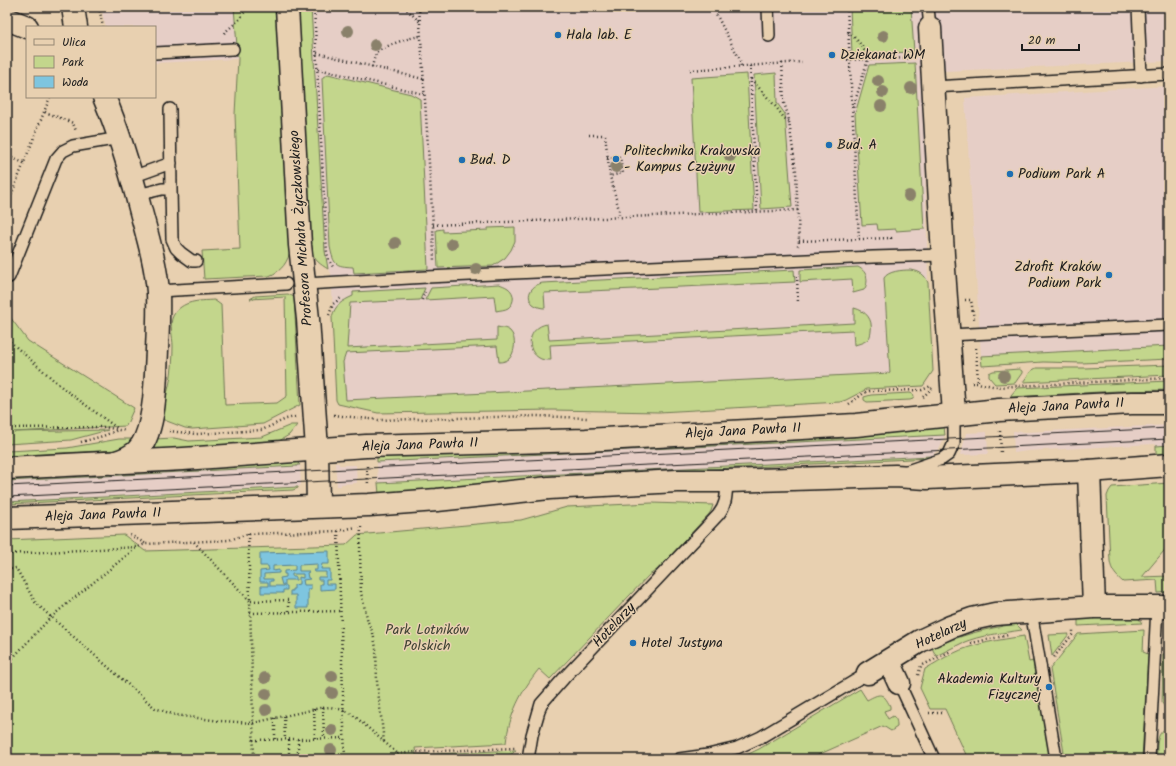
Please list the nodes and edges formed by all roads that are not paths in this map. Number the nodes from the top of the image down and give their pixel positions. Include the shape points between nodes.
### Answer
1 (73, 7) edge
2 (287, 7) edge
3 (768, 7) edge
4 (1138, 7) edge
5 (929, 17) edge
6 (7, 19) edge
7 (76, 26) edge
8 (26, 27) edge
9 (769, 36) dead end
10 (233, 49) dead end
11 (156, 53) edge
12 (1169, 74) edge
13 (1141, 76) junction
14 (933, 87) junction
15 (104, 98) edge
16 (170, 109) dead end
17 (120, 138) junction
18 (171, 162) junction
19 (134, 186) junction
20 (171, 189) junction
21 (943, 255) junction
22 (196, 261) dead end
23 (9, 277) dead end
24 (295, 284) junction
25 (158, 291) junction
26 (1169, 325) edge
27 (948, 335) junction
28 (1169, 403) edge
29 (954, 414) junction
30 (317, 449) junction
31 (113, 463) junction
32 (1169, 465) edge
33 (7, 468) edge
34 (1089, 471) junction
35 (895, 476) junction
36 (727, 481) junction
37 (318, 506) junction
38 (7, 518) edge
39 (1094, 607) junction
40 (1163, 607) edge
41 (1031, 611) junction
42 (889, 661) junction
43 (868, 673) joint
44 (908, 681) joint
45 (528, 759) edge
46 (679, 759) edge
47 (934, 759) edge
48 (1056, 759) edge
49 (1149, 759) edge

1 - 7 main road
2 - 24 main road, Profesora Michała Życzkowskiego via 300,245
3 - 9 lane
4 - 13 lane
5 - 14 main road
6 - 8 main road
10 - 11 lane
12 - 13 lane
13 - 14 lane
14 - 21 main road
15 - 17 main road
16 - 18 lane
17 - 19 main road
17 - 23 lane via 73,146 56,160
18 - 19 lane
18 - 20 lane
19 - 20 lane
19 - 25 main road via 153,260
20 - 22 lane via 172,239 181,253
21 - 24 lane
21 - 27 main road
24 - 25 lane
24 - 30 main road, Profesora Michała Życzkowskiego via 308,319
25 - 31 main road via 154,406 149,431 138,450 130,457
26 - 27 lane
27 - 29 main road
28 - 29 main road, Aleja Jana Pawła II via 1020,408
29 - 30 main road, Aleja Jana Pawła II via 878,424 807,428 586,440
29 - 35 lane via 954,442 946,457
30 - 31 main road, Aleja Jana Pawła II
30 - 37 main road
31 - 33 main road, Aleja Jana Pawła II
32 - 34 main road, Aleja Jana Pawła II
34 - 35 main road, Aleja Jana Pawła II via 927,478
34 - 39 main road
35 - 36 main road, Aleja Jana Pawła II
36 - 37 main road, Aleja Jana Pawła II via 549,488 408,502
36 - 45 lane, Hotelarzy via 725,506 718,515 542,704 532,735
37 - 38 main road, Aleja Jana Pawła II
39 - 40 main road, Hotelarzy
39 - 41 main road, Hotelarzy
40 - 49 lane
41 - 42 main road, Hotelarzy via 972,619 920,641
41 - 48 lane
42 - 43 main road, Hotelarzy
42 - 44 main road
43 - 46 lane, Hotelarzy via 761,737 737,748
44 - 47 lane

